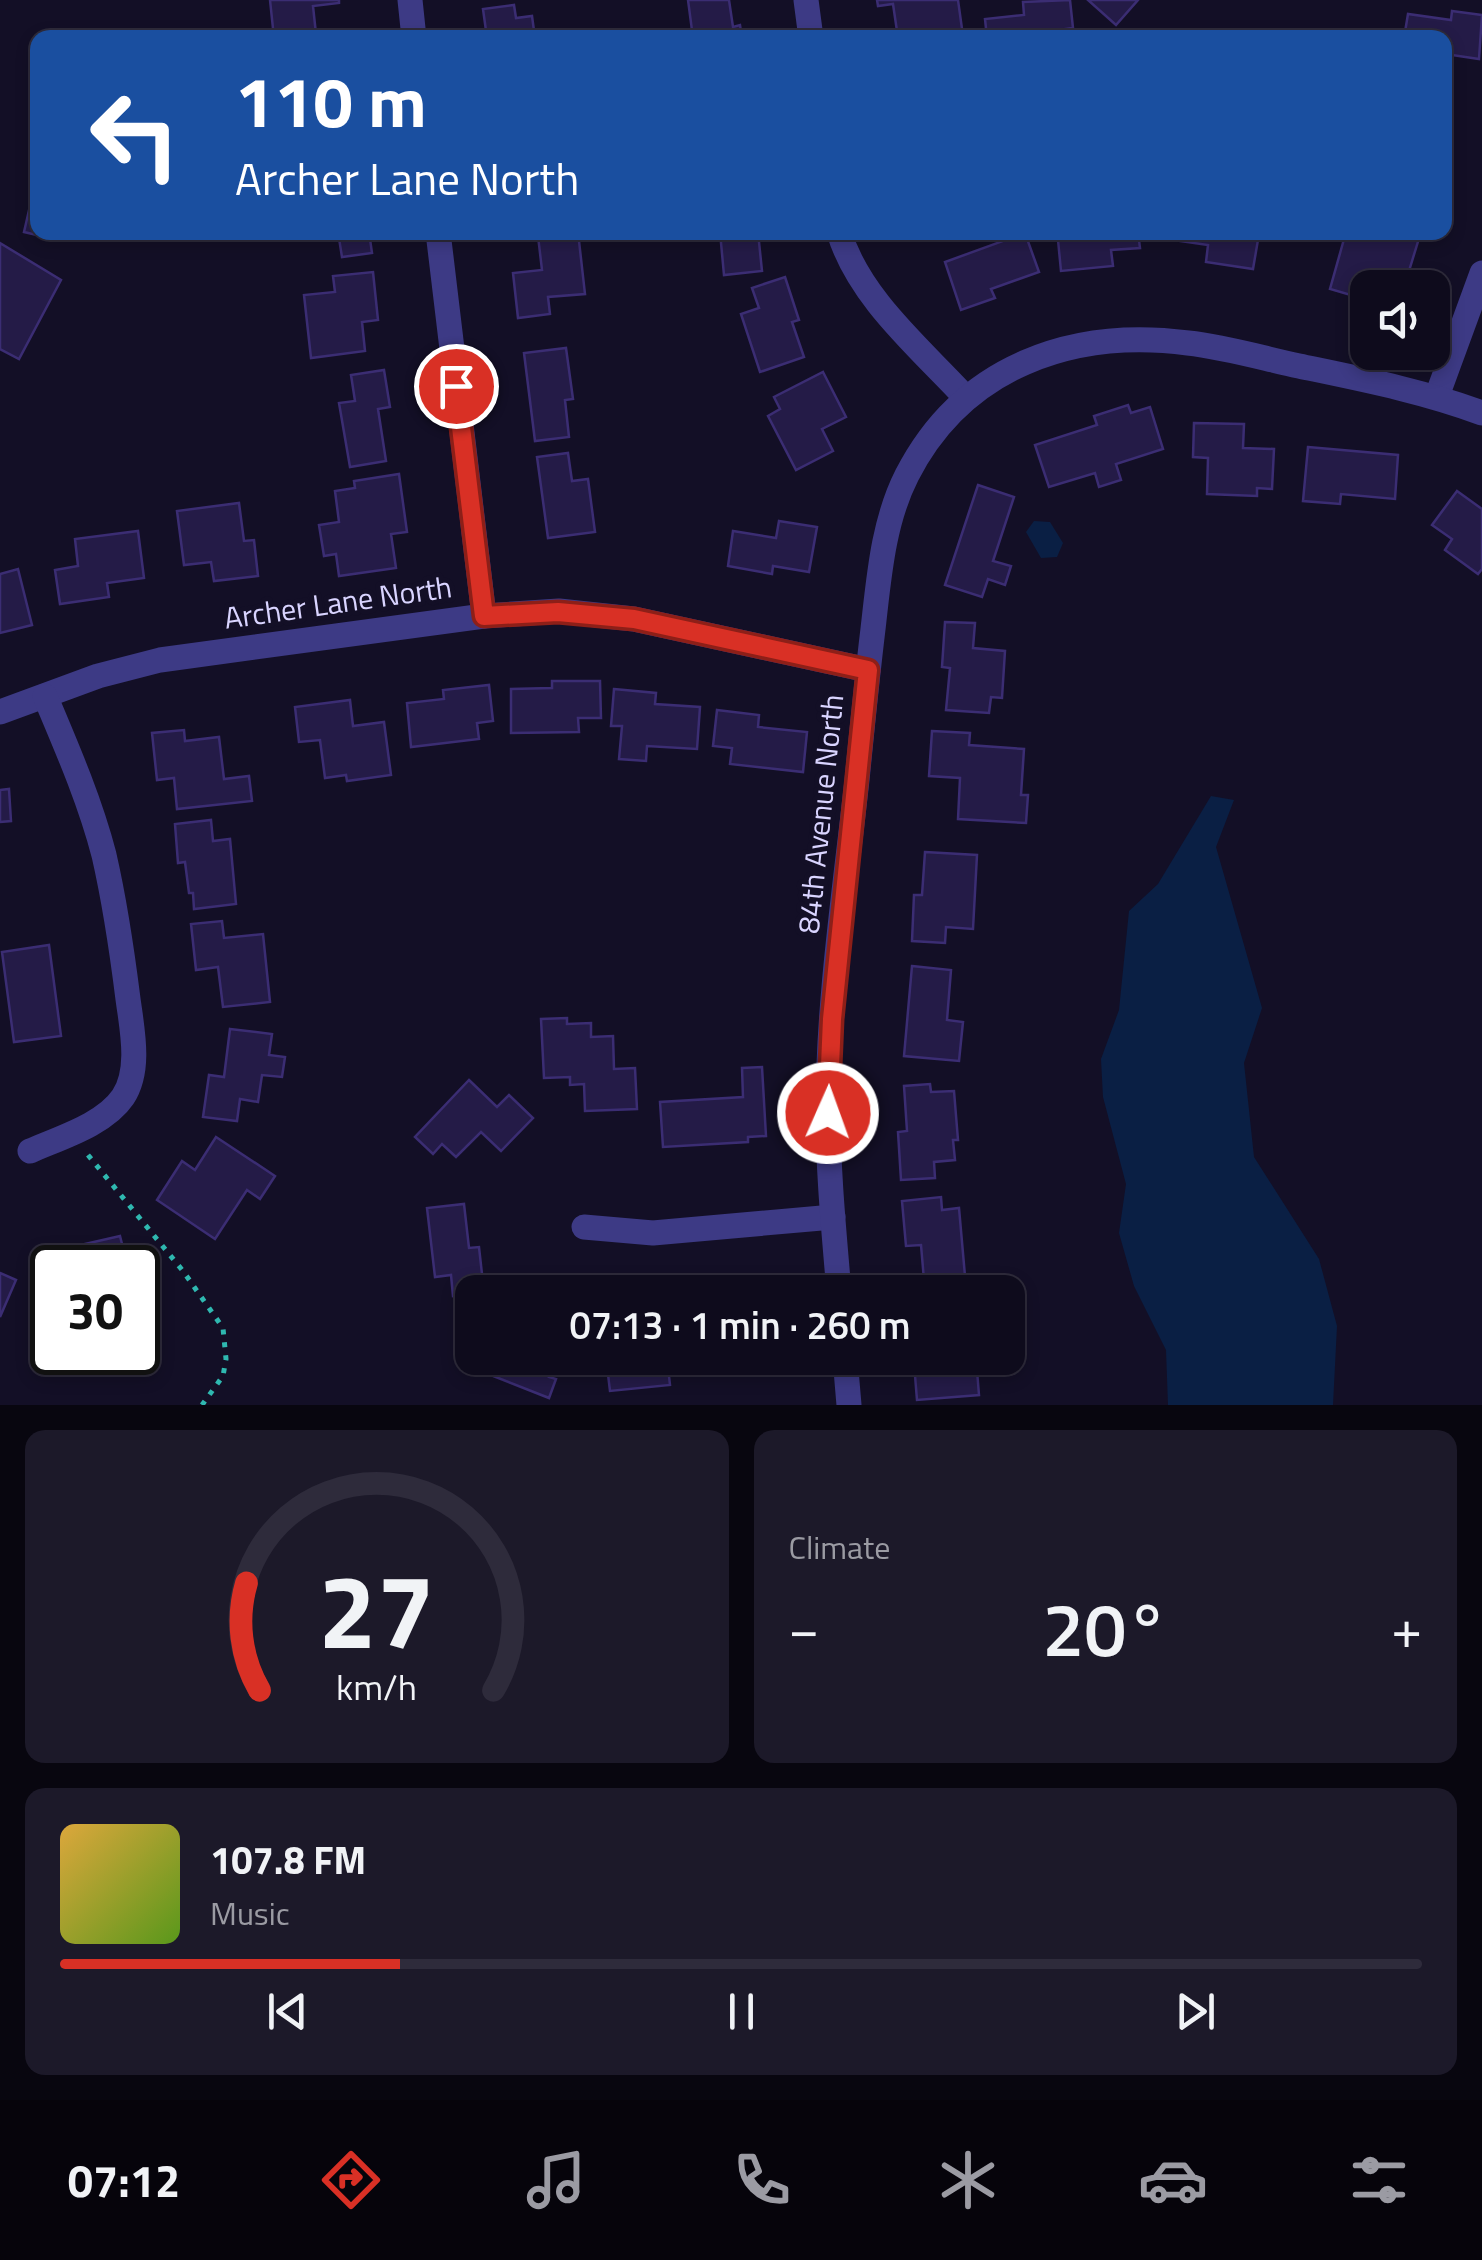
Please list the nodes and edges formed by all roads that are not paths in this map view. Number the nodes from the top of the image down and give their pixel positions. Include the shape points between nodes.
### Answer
1 (410, 0) edge
2 (806, 0) edge
3 (413, 30) edge
4 (810, 30) edge
5 (439, 240) edge
6 (842, 240) edge
7 (1482, 273) edge
8 (1437, 396) junction
9 (966, 398) junction
10 (1482, 412) edge
11 (484, 616) junction
12 (868, 670) junction
13 (45, 696) junction
14 (0, 712) edge
15 (30, 1151) dead end
16 (833, 1217) junction
17 (584, 1227) dead end
18 (838, 1275) edge
19 (846, 1375) edge
20 (849, 1405) edge

1 - 3 street
2 - 4 street
5 - 11 street
6 - 9 street via 876,300
7 - 8 street
8 - 9 street, 84th Avenue North via 1190,343 1140,339 1092,341 1045,353
8 - 10 street, 84th Avenue North
9 - 12 street, 84th Avenue North via 932,433 889,521
11 - 12 street, Archer Lane North via 558,612 634,619
11 - 13 street, Archer Lane North via 160,660
12 - 16 street, 84th Avenue North via 830,1047
13 - 14 street, Archer Lane North
13 - 15 street via 103,852 119,924 133,1071 123,1097 105,1114
16 - 17 street via 653,1233
16 - 18 street, 84th Avenue North
19 - 20 street

